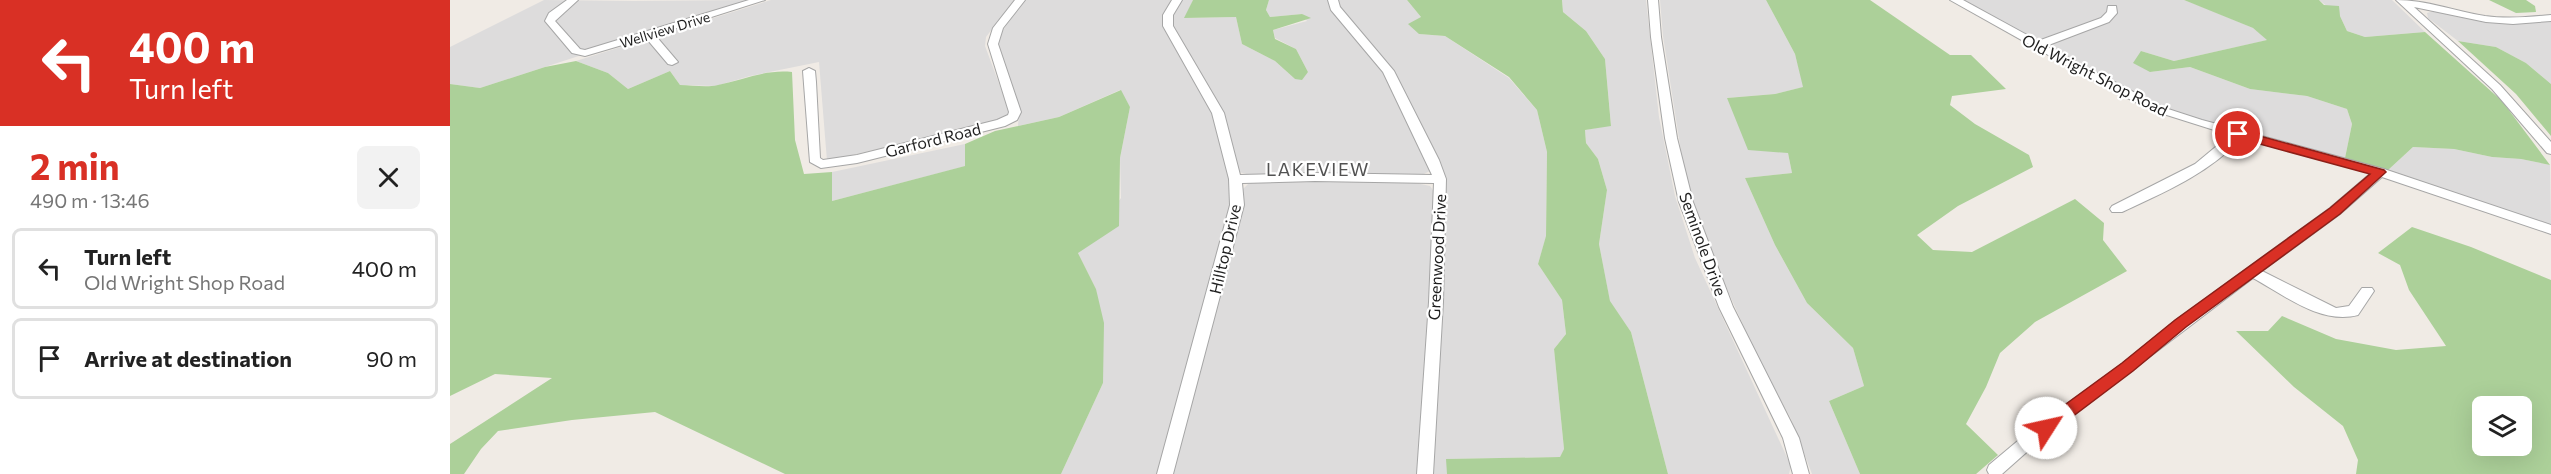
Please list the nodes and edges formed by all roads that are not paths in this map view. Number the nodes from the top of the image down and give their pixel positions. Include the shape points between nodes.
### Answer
1 (573, 0) edge
2 (760, 0) edge
3 (1020, 0) edge
4 (1177, 0) edge
5 (1334, 0) edge
6 (1653, 0) edge
7 (1955, 0) edge
8 (2402, 1) edge
9 (2112, 8) dead end
10 (2551, 18) edge
11 (649, 35) junction
12 (2037, 45) junction
13 (672, 62) dead end
14 (809, 70) dead end
15 (2238, 134) junction
16 (2551, 150) edge
17 (2380, 172) junction
18 (1235, 179) junction
19 (1440, 179) junction
20 (2118, 209) dead end
21 (2551, 230) edge
22 (2252, 272) junction
23 (2367, 291) dead end
24 (1995, 470) dead end
25 (1166, 474) edge
26 (1425, 474) edge
27 (1801, 474) edge

1 - 11 street, Wellview Drive via 550,21 576,51 591,52
2 - 11 street, Wellview Drive
3 - 14 street, Garford Road via 998,28 993,44 1015,112 1000,123 857,159 821,164 814,159
4 - 18 street, Hilltop Drive via 1168,15 1167,26 1212,101
5 - 19 street, Greenwood Drive via 1335,8 1388,71
6 - 27 street, Seminole Drive via 1671,138 1686,202 1726,307 1791,438
7 - 12 street, Old Wright Shop Road
8 - 10 street via 2486,19
8 - 16 street via 2496,87
9 - 12 street via 2105,20
11 - 13 street
12 - 15 street, Old Wright Shop Road via 2158,109
15 - 17 street, Old Wright Shop Road
15 - 20 street via 2227,148 2204,163
17 - 21 street, Old Wright Shop Road
17 - 22 street via 2335,211
18 - 19 street
18 - 25 street, Hilltop Drive via 1235,219
19 - 26 street, Greenwood Drive
22 - 23 street via 2336,313 2353,311
22 - 24 street

